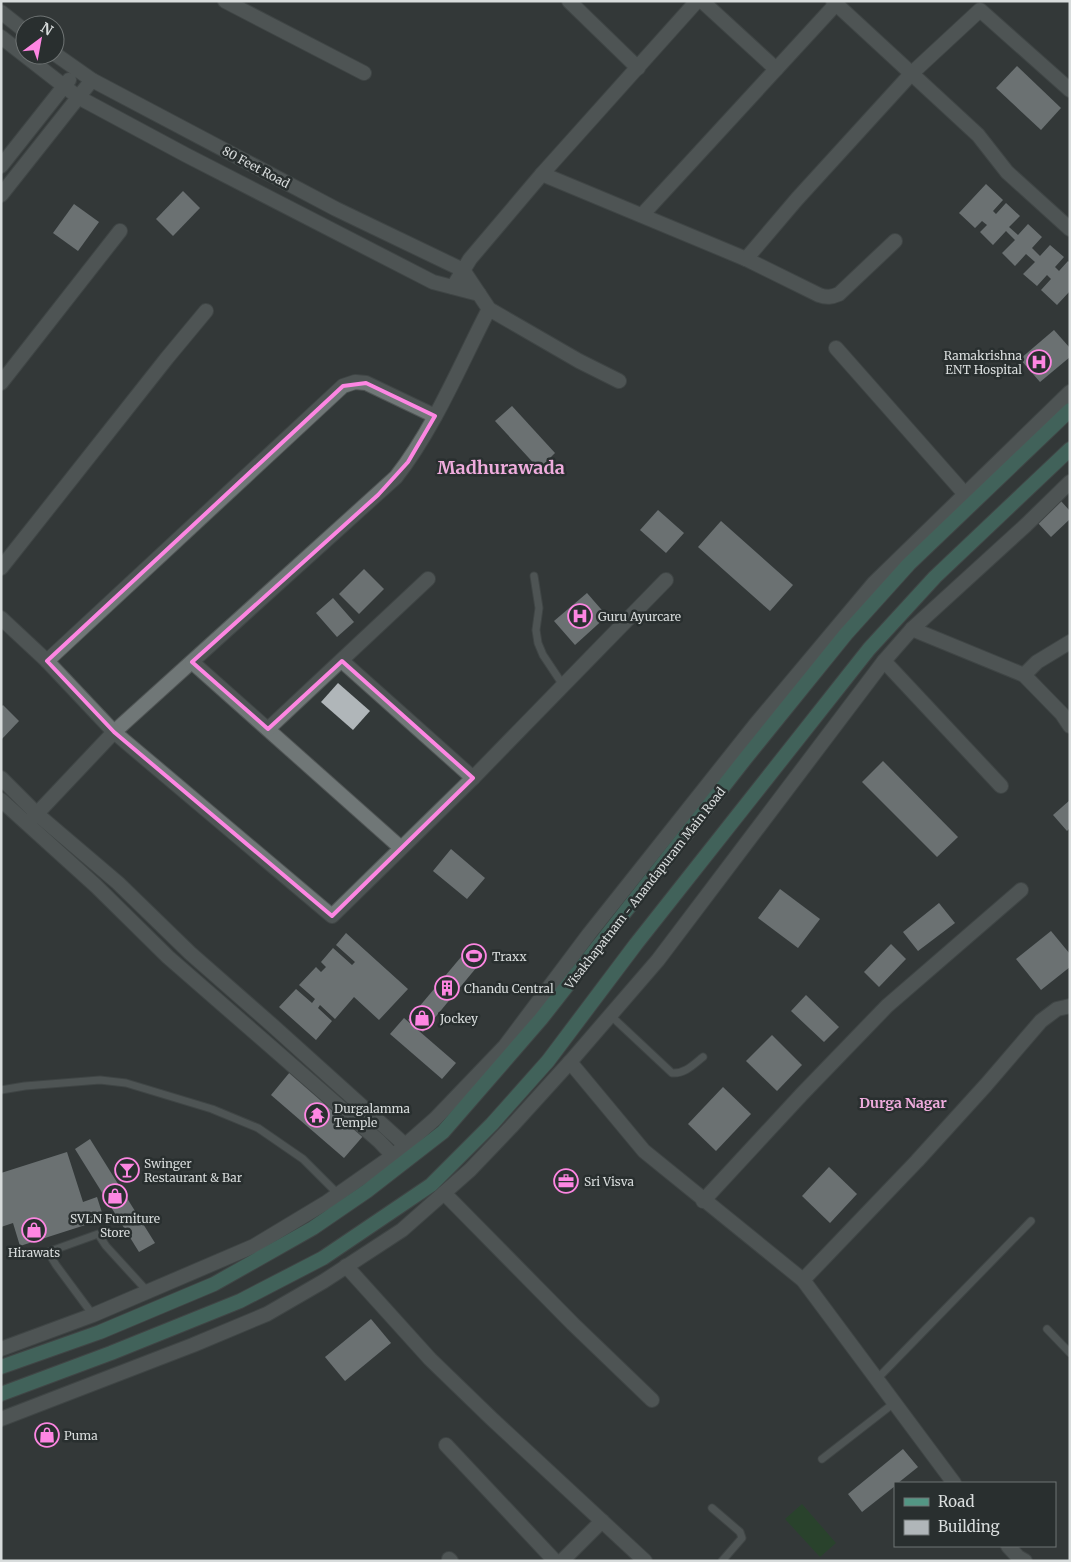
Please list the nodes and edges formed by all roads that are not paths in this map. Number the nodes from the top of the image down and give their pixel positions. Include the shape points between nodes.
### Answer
1 (226, 1) edge
2 (569, 1) edge
3 (697, 1) edge
4 (702, 1) edge
5 (834, 3) edge
6 (975, 5) edge
7 (1, 12) edge
8 (15, 23) edge
9 (1, 37) edge
10 (65, 62) edge
11 (638, 68) junction
12 (776, 69) junction
13 (76, 70) junction
14 (364, 73) dead end
15 (911, 74) junction
16 (92, 80) junction
17 (64, 87) junction
18 (1070, 90) edge
19 (78, 97) junction
20 (1, 166) edge
21 (542, 174) junction
22 (1, 195) edge
23 (642, 215) junction
24 (1070, 229) edge
25 (120, 231) dead end
26 (895, 242) dead end
27 (746, 259) junction
28 (463, 270) junction
29 (453, 287) junction
30 (479, 294) junction
31 (489, 309) junction
32 (206, 311) dead end
33 (836, 348) dead end
34 (620, 382) dead end
35 (1, 383) edge
36 (1070, 392) edge
37 (1070, 410) edge
38 (435, 416) junction
39 (1070, 449) edge
40 (1070, 482) edge
41 (964, 493) junction
42 (1, 568) edge
43 (534, 576) dead end
44 (428, 579) dead end
45 (666, 580) dead end
46 (1, 618) edge
47 (912, 629) junction
48 (1070, 642) edge
49 (47, 661) junction
50 (342, 661) junction
51 (884, 661) junction
52 (192, 662) junction
53 (1024, 675) junction
54 (563, 685) junction
55 (1070, 726) edge
56 (268, 729) junction
57 (114, 732) junction
58 (1, 778) edge
59 (472, 778) junction
60 (1001, 786) dead end
61 (1, 800) edge
62 (37, 814) junction
63 (27, 824) junction
64 (401, 848) junction
65 (1021, 890) dead end
66 (1070, 1006) edge
67 (610, 1016) junction
68 (703, 1057) dead end
69 (570, 1062) junction
70 (1, 1090) edge
71 (405, 1146) junction
72 (403, 1160) junction
73 (444, 1193) junction
74 (338, 1194) junction
75 (704, 1201) junction
76 (1031, 1221) dead end
77 (346, 1266) junction
78 (803, 1280) junction
79 (148, 1292) junction
80 (93, 1315) junction
81 (1047, 1329) dead end
82 (1, 1350) edge
83 (1070, 1353) edge
84 (1, 1366) edge
85 (877, 1380) junction
86 (1, 1394) edge
87 (652, 1400) dead end
88 (894, 1403) junction
89 (1, 1419) edge
90 (446, 1446) dead end
91 (822, 1459) dead end
92 (953, 1482) edge
93 (712, 1508) dead end
94 (602, 1521) junction
95 (1009, 1547) edge
96 (1019, 1560) edge
97 (556, 1561) edge
98 (562, 1561) edge
99 (645, 1561) edge
100 (722, 1561) edge

1 - 14 street
2 - 11 street
3 - 11 street
4 - 12 street
5 - 12 street
5 - 15 street
6 - 15 street
6 - 18 street
7 - 8 street
9 - 17 street
10 - 13 street, 80 Feet Road
11 - 21 street
12 - 23 street
13 - 16 street, 80 Feet Road
13 - 17 street
15 - 24 street via 978,135 1007,172
15 - 27 street
16 - 19 street
16 - 28 street, 80 Feet Road via 336,209
17 - 19 street
17 - 20 street
19 - 22 street
19 - 29 street via 433,282
21 - 23 street
21 - 28 street
23 - 27 street
25 - 35 street
26 - 27 street via 839,294 826,298
28 - 29 street
28 - 30 street
29 - 30 street
30 - 31 street
31 - 34 street
31 - 38 street
32 - 42 street
33 - 41 street
36 - 41 street
37 - 72 main road, Visakhapatnam - Anandapuram Main Road via 909,564 846,634 542,1020 443,1132
38 - 49 street via 366,383 342,386
38 - 52 street via 396,477
39 - 86 main road via 935,577 869,649 548,1061 492,1124 430,1185 323,1258 240,1301 112,1354
40 - 47 street
41 - 71 street via 874,583 755,724 505,1046
43 - 54 lane via 539,608 538,643
44 - 50 street
45 - 54 street
46 - 49 street
47 - 51 street
47 - 53 street
48 - 53 street
49 - 57 street
50 - 56 street
50 - 59 street
51 - 60 street
51 - 67 street via 658,960
52 - 56 street
52 - 57 street
53 - 55 street
54 - 59 street
56 - 64 street
57 - 62 street
57 - 64 street via 332,916
58 - 62 street
59 - 64 street
61 - 63 street
62 - 63 street
62 - 71 street via 118,883 190,953
63 - 72 street via 168,957
65 - 75 street via 887,1006
66 - 78 street via 1057,1009 1041,1021 930,1147
67 - 68 lane via 672,1073 686,1070
67 - 69 street
69 - 73 street via 470,1170
69 - 75 street via 644,1151
70 - 74 lane via 100,1080 126,1083 212,1109 258,1128 303,1159
71 - 72 street
72 - 74 street
72 - 84 main road, Visakhapatnam - Anandapuram Main Road via 367,1191 313,1228 214,1284 100,1332
73 - 77 street via 402,1230
73 - 87 street
74 - 79 street via 254,1246
75 - 78 street
76 - 85 lane
77 - 89 street via 267,1314
77 - 94 street via 430,1359
78 - 85 street
79 - 80 street
79 - 80 lane via 98,1234 48,1252
80 - 82 street
81 - 83 lane
85 - 88 street
88 - 91 lane
88 - 92 street
90 - 97 street
93 - 100 lane via 740,1532 742,1538
94 - 98 street
94 - 99 street
95 - 96 street

